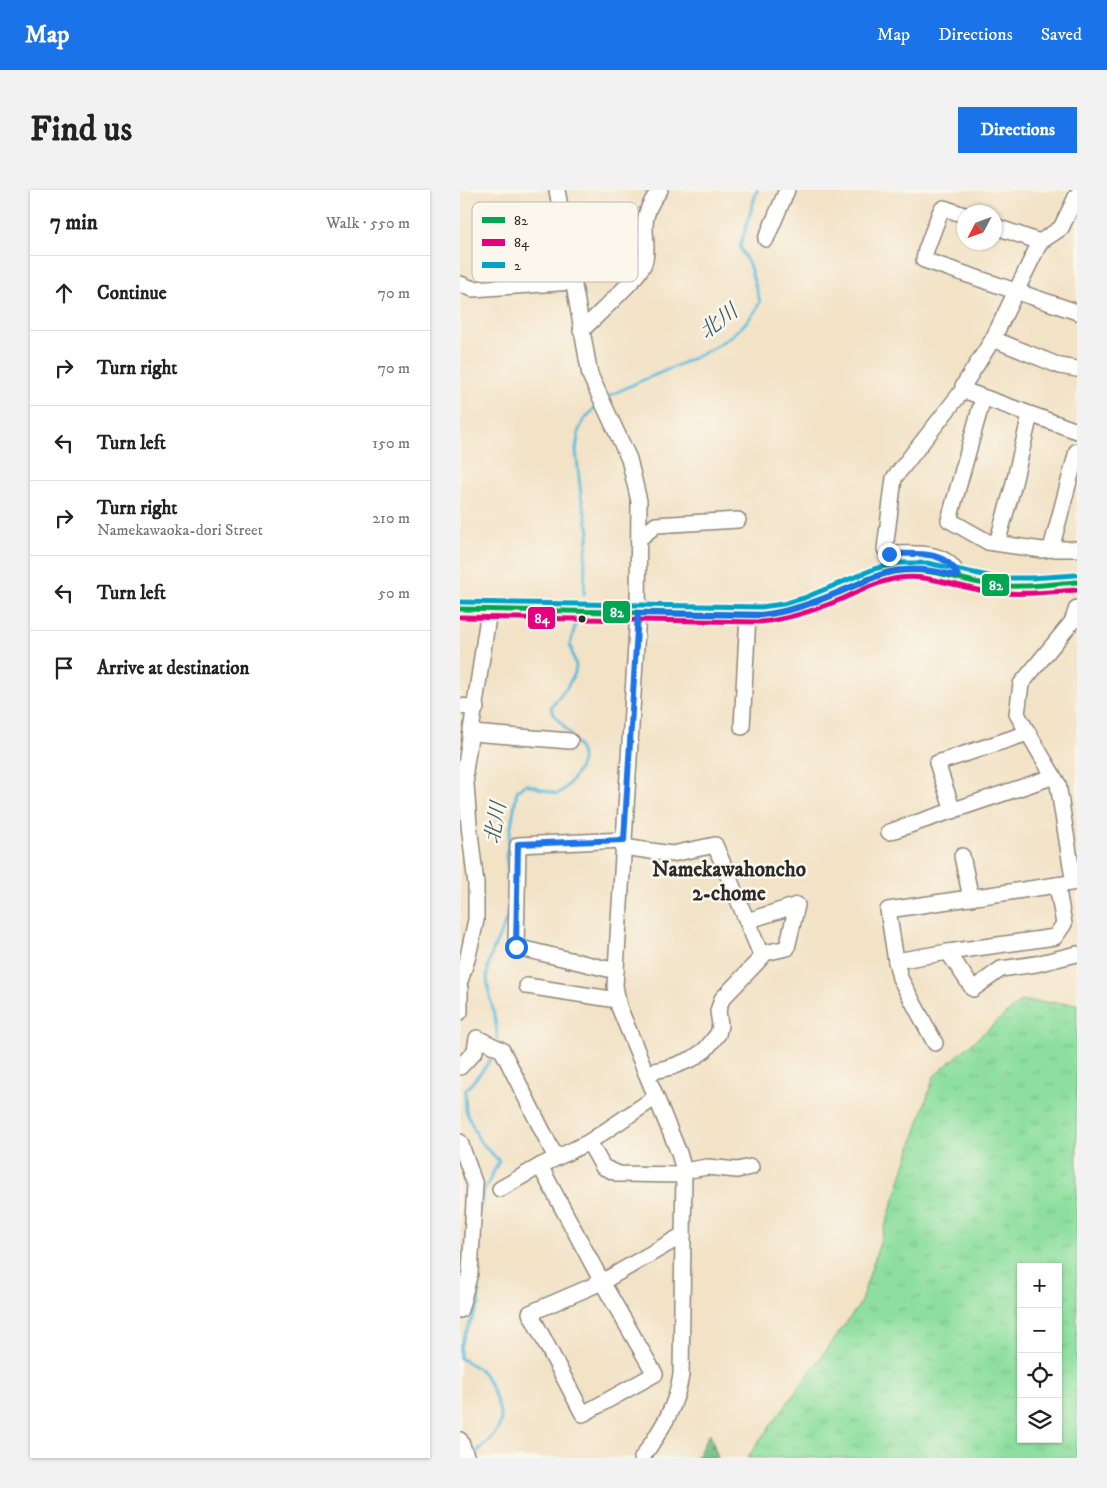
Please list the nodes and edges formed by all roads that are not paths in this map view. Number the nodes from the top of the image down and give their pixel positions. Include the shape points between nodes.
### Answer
1 (660, 190) edge
2 (787, 190) edge
3 (1077, 195) edge
4 (957, 213) edge
5 (1002, 229) edge
6 (766, 239) dead end
7 (1040, 242) junction
8 (638, 273) edge
9 (572, 282) joint
10 (630, 282) edge
11 (460, 284) edge
12 (1016, 290) junction
13 (1077, 312) edge
14 (581, 331) junction
15 (992, 339) junction
16 (1077, 369) edge
17 (963, 390) junction
18 (983, 398) junction
19 (1030, 415) junction
20 (1077, 431) edge
21 (1077, 450) edge
22 (738, 520) dead end
23 (640, 538) junction
24 (996, 544) junction
25 (1051, 549) junction
26 (1077, 549) edge
27 (958, 576) junction
28 (1077, 582) edge
29 (1077, 608) edge
30 (460, 609) edge
31 (490, 610) junction
32 (638, 613) junction
33 (748, 615) junction
34 (460, 706) edge
35 (476, 708) junction
36 (742, 727) dead end
37 (472, 733) junction
38 (1028, 733) junction
39 (570, 741) dead end
40 (1049, 778) dead end
41 (953, 811) junction
42 (889, 832) dead end
43 (624, 844) junction
44 (962, 856) dead end
45 (1056, 885) junction
46 (971, 898) junction
47 (746, 921) junction
48 (948, 952) junction
49 (760, 954) junction
50 (1077, 954) edge
51 (896, 962) junction
52 (616, 971) junction
53 (460, 981) edge
54 (527, 986) dead end
55 (460, 988) edge
56 (617, 1000) junction
57 (460, 1012) edge
58 (935, 1043) dead end
59 (460, 1067) edge
60 (646, 1073) junction
61 (656, 1097) junction
62 (460, 1142) edge
63 (589, 1142) junction
64 (556, 1158) junction
65 (540, 1166) junction
66 (751, 1167) dead end
67 (684, 1173) junction
68 (500, 1189) dead end
69 (683, 1235) junction
70 (602, 1282) junction
71 (460, 1310) edge
72 (642, 1458) edge

1 - 8 street via 652,199 646,217 647,246
2 - 6 street
3 - 7 street via 1061,228
4 - 12 street via 941,210 924,260
5 - 7 street
7 - 12 street
9 - 11 street via 474,289
9 - 14 street
10 - 14 street
12 - 13 street
12 - 15 street
14 - 23 street via 590,375 629,459 639,501
15 - 16 street via 1060,366
15 - 17 street
17 - 18 street
17 - 27 street via 894,478 885,549 889,554 919,554 947,561
18 - 19 street
18 - 24 street via 949,520
19 - 20 street
19 - 24 street
21 - 25 street
22 - 23 street via 656,525
23 - 32 street
24 - 25 street
25 - 26 street
27 - 28 street via 1007,587
27 - 33 street via 937,571 903,570 883,574 789,611
29 - 38 street via 1072,622 1021,684 1017,714
30 - 31 street
31 - 32 street
31 - 35 street
32 - 33 street
32 - 43 street
33 - 36 street
34 - 35 street
35 - 37 street
37 - 39 street
37 - 53 street via 465,771 476,884 476,920
38 - 41 street via 937,763
38 - 45 street via 1058,784 1073,878 1077,882
40 - 41 street
41 - 42 street
43 - 47 street via 672,854 715,845
43 - 52 street
43 - 52 street via 518,844 516,947
44 - 46 street
45 - 46 street
45 - 48 street via 1064,924 1055,937
46 - 51 street via 888,910
47 - 49 street
47 - 49 street via 797,905 787,948
48 - 50 street via 973,989 1001,968
48 - 51 street
49 - 60 street via 762,957 722,999 718,1011 718,1034 705,1050 692,1059
51 - 58 street via 900,978
52 - 56 street via 614,986
54 - 56 street
55 - 57 street
56 - 60 street
59 - 64 street via 474,1050 477,1038 502,1050
60 - 61 street
61 - 63 street
61 - 67 street
62 - 71 street via 475,1185 470,1273
63 - 64 street
63 - 67 street via 603,1167 619,1174
64 - 65 street
65 - 68 street
65 - 70 street
66 - 67 street via 736,1170 707,1167
67 - 69 street
69 - 70 street
69 - 72 street via 679,1394 667,1420
70 - 70 street via 530,1313 582,1414 655,1374

